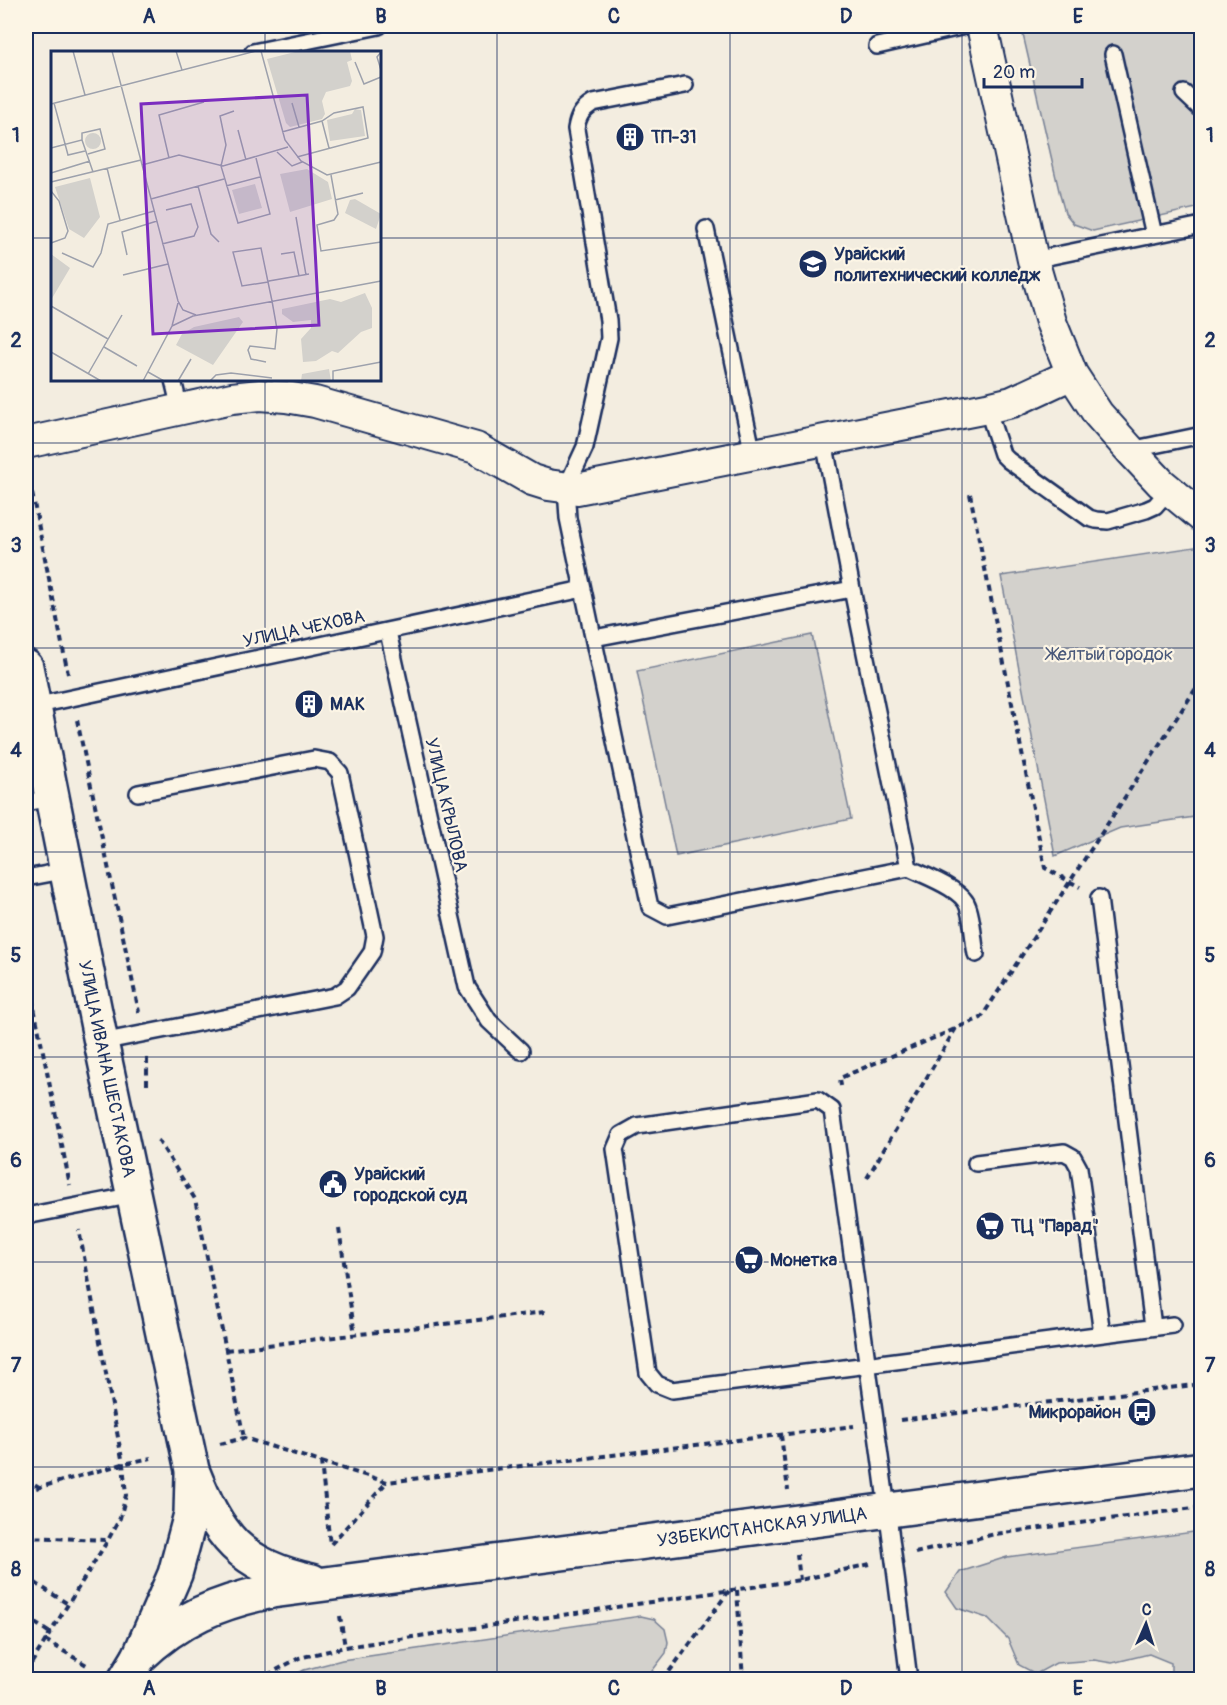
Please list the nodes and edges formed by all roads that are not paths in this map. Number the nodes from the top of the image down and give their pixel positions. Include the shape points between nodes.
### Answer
1 (379, 26) edge
2 (964, 26) edge
3 (982, 26) edge
4 (877, 46) dead end
5 (259, 51) edge
6 (1113, 54) dead end
7 (685, 85) dead end
8 (1184, 93) dead end
9 (1202, 110) edge
10 (1202, 225) edge
11 (706, 229) dead end
12 (1154, 235) junction
13 (1033, 260) junction
14 (1072, 374) junction
15 (173, 381) edge
16 (987, 408) junction
17 (180, 409) junction
18 (1202, 435) edge
19 (824, 441) junction
20 (1130, 450) junction
21 (26, 455) edge
22 (753, 455) junction
23 (566, 488) junction
24 (1169, 489) junction
25 (1202, 517) edge
26 (583, 589) junction
27 (852, 589) junction
28 (388, 632) junction
29 (594, 639) junction
30 (26, 667) edge
31 (34, 706) junction
32 (138, 793) dead end
33 (39, 800) edge
34 (909, 868) junction
35 (68, 870) junction
36 (26, 879) edge
37 (1099, 898) road end
38 (976, 954) dead end
39 (102, 1042) junction
40 (521, 1051) dead end
41 (976, 1163) dead end
42 (134, 1195) junction
43 (26, 1216) edge
44 (1173, 1325) dead end
45 (1153, 1328) junction
46 (1102, 1334) junction
47 (868, 1365) junction
48 (1202, 1469) edge
49 (192, 1470) junction
50 (887, 1510) junction
51 (323, 1583) junction
52 (132, 1668) edge
53 (909, 1680) edge

1 - 5 lane
2 - 4 lane
3 - 13 street
6 - 12 lane
7 - 23 lane via 593,103 578,118 576,129 609,338 585,447
8 - 9 lane
10 - 12 lane
11 - 22 lane
12 - 13 lane
13 - 14 street via 1051,322
14 - 16 street via 1012,402
14 - 20 street via 1098,414
15 - 17 lane
16 - 19 street
16 - 24 lane via 1002,454 1089,518 1108,521 1146,510 1155,506
17 - 21 street
17 - 23 street via 260,395 315,402 476,448 532,480
18 - 20 lane
19 - 22 street
19 - 27 lane
20 - 24 street
22 - 23 street via 591,487
23 - 26 lane via 568,518
24 - 25 street
26 - 28 lane, УЛИЦА ЧЕХОВА
26 - 29 lane
27 - 29 lane
27 - 34 lane
28 - 31 lane, УЛИЦА ЧЕХОВА
28 - 40 lane, УЛИЦА КРЫЛОВА via 467,987 489,1021
29 - 34 lane via 650,907 667,916
30 - 31 main road, УЛИЦА ИВАНА ШЕСТАКОВА
31 - 33 main road, УЛИЦА ИВАНА ШЕСТАКОВА
32 - 39 lane via 314,759 330,762 340,773 375,936 372,952 347,988 335,996
33 - 35 main road, УЛИЦА ИВАНА ШЕСТАКОВА
34 - 38 lane via 965,900
35 - 36 lane
35 - 39 main road, УЛИЦА ИВАНА ШЕСТАКОВА
37 - 45 lane
39 - 42 main road, УЛИЦА ИВАНА ШЕСТАКОВА
41 - 46 lane via 1064,1152 1073,1157 1079,1168
42 - 43 lane
42 - 49 main road, УЛИЦА ИВАНА ШЕСТАКОВА
44 - 45 lane
45 - 46 lane
46 - 47 lane
47 - 47 lane via 672,1390 657,1384 648,1373 615,1149 621,1135 637,1126 818,1100 832,1110
47 - 50 lane
48 - 50 main road, УЗБЕКИСТАНСКАЯ УЛИЦА
49 - 51 main road via 216,1522 231,1542 271,1569
49 - 52 main road via 191,1514 176,1574
50 - 51 main road, УЗБЕКИСТАНСКАЯ УЛИЦА
50 - 53 lane
51 - 52 main road, УЗБЕКИСТАНСКАЯ УЛИЦА via 243,1597 212,1608 158,1638

